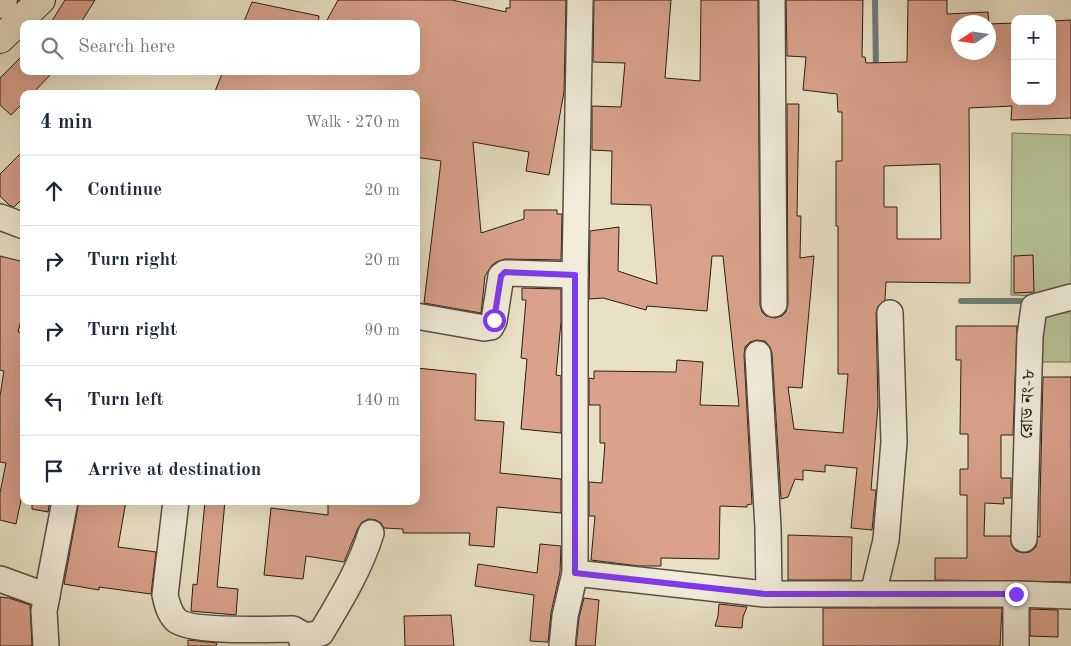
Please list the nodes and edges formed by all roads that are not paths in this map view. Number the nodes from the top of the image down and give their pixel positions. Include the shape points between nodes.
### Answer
1 (3, 0) edge
2 (41, 0) edge
3 (580, 0) edge
4 (772, 0) edge
5 (0, 4) edge
6 (0, 39) edge
7 (0, 217) edge
8 (20, 224) edge
9 (575, 275) junction
10 (1071, 297) edge
11 (774, 304) dead end
12 (890, 313) dead end
13 (420, 317) edge
14 (758, 354) dead end
15 (64, 505) edge
16 (176, 505) edge
17 (370, 533) dead end
18 (1024, 539) dead end
19 (575, 573) junction
20 (0, 579) edge
21 (769, 594) junction
22 (873, 594) junction
23 (1016, 594) junction
24 (47, 596) junction
25 (1071, 596) edge
26 (302, 641) edge
27 (46, 646) edge
28 (562, 646) edge
29 (1016, 646) edge

1 - 5 main road
2 - 6 main road
3 - 9 street
4 - 11 street
7 - 8 street
9 - 13 street via 505,272 501,276 494,320 491,326 484,328
9 - 19 street
10 - 18 street, রোড নং-৮ via 1034,307 1030,336
12 - 22 street via 894,442 886,540
14 - 21 street
15 - 24 street
16 - 26 street via 165,595 167,608 176,620 200,628 293,629 300,633
17 - 26 street via 345,593 320,633
19 - 21 street
19 - 28 street
20 - 24 street
21 - 22 street
22 - 23 street
23 - 25 street
23 - 29 street
24 - 27 street via 44,611

